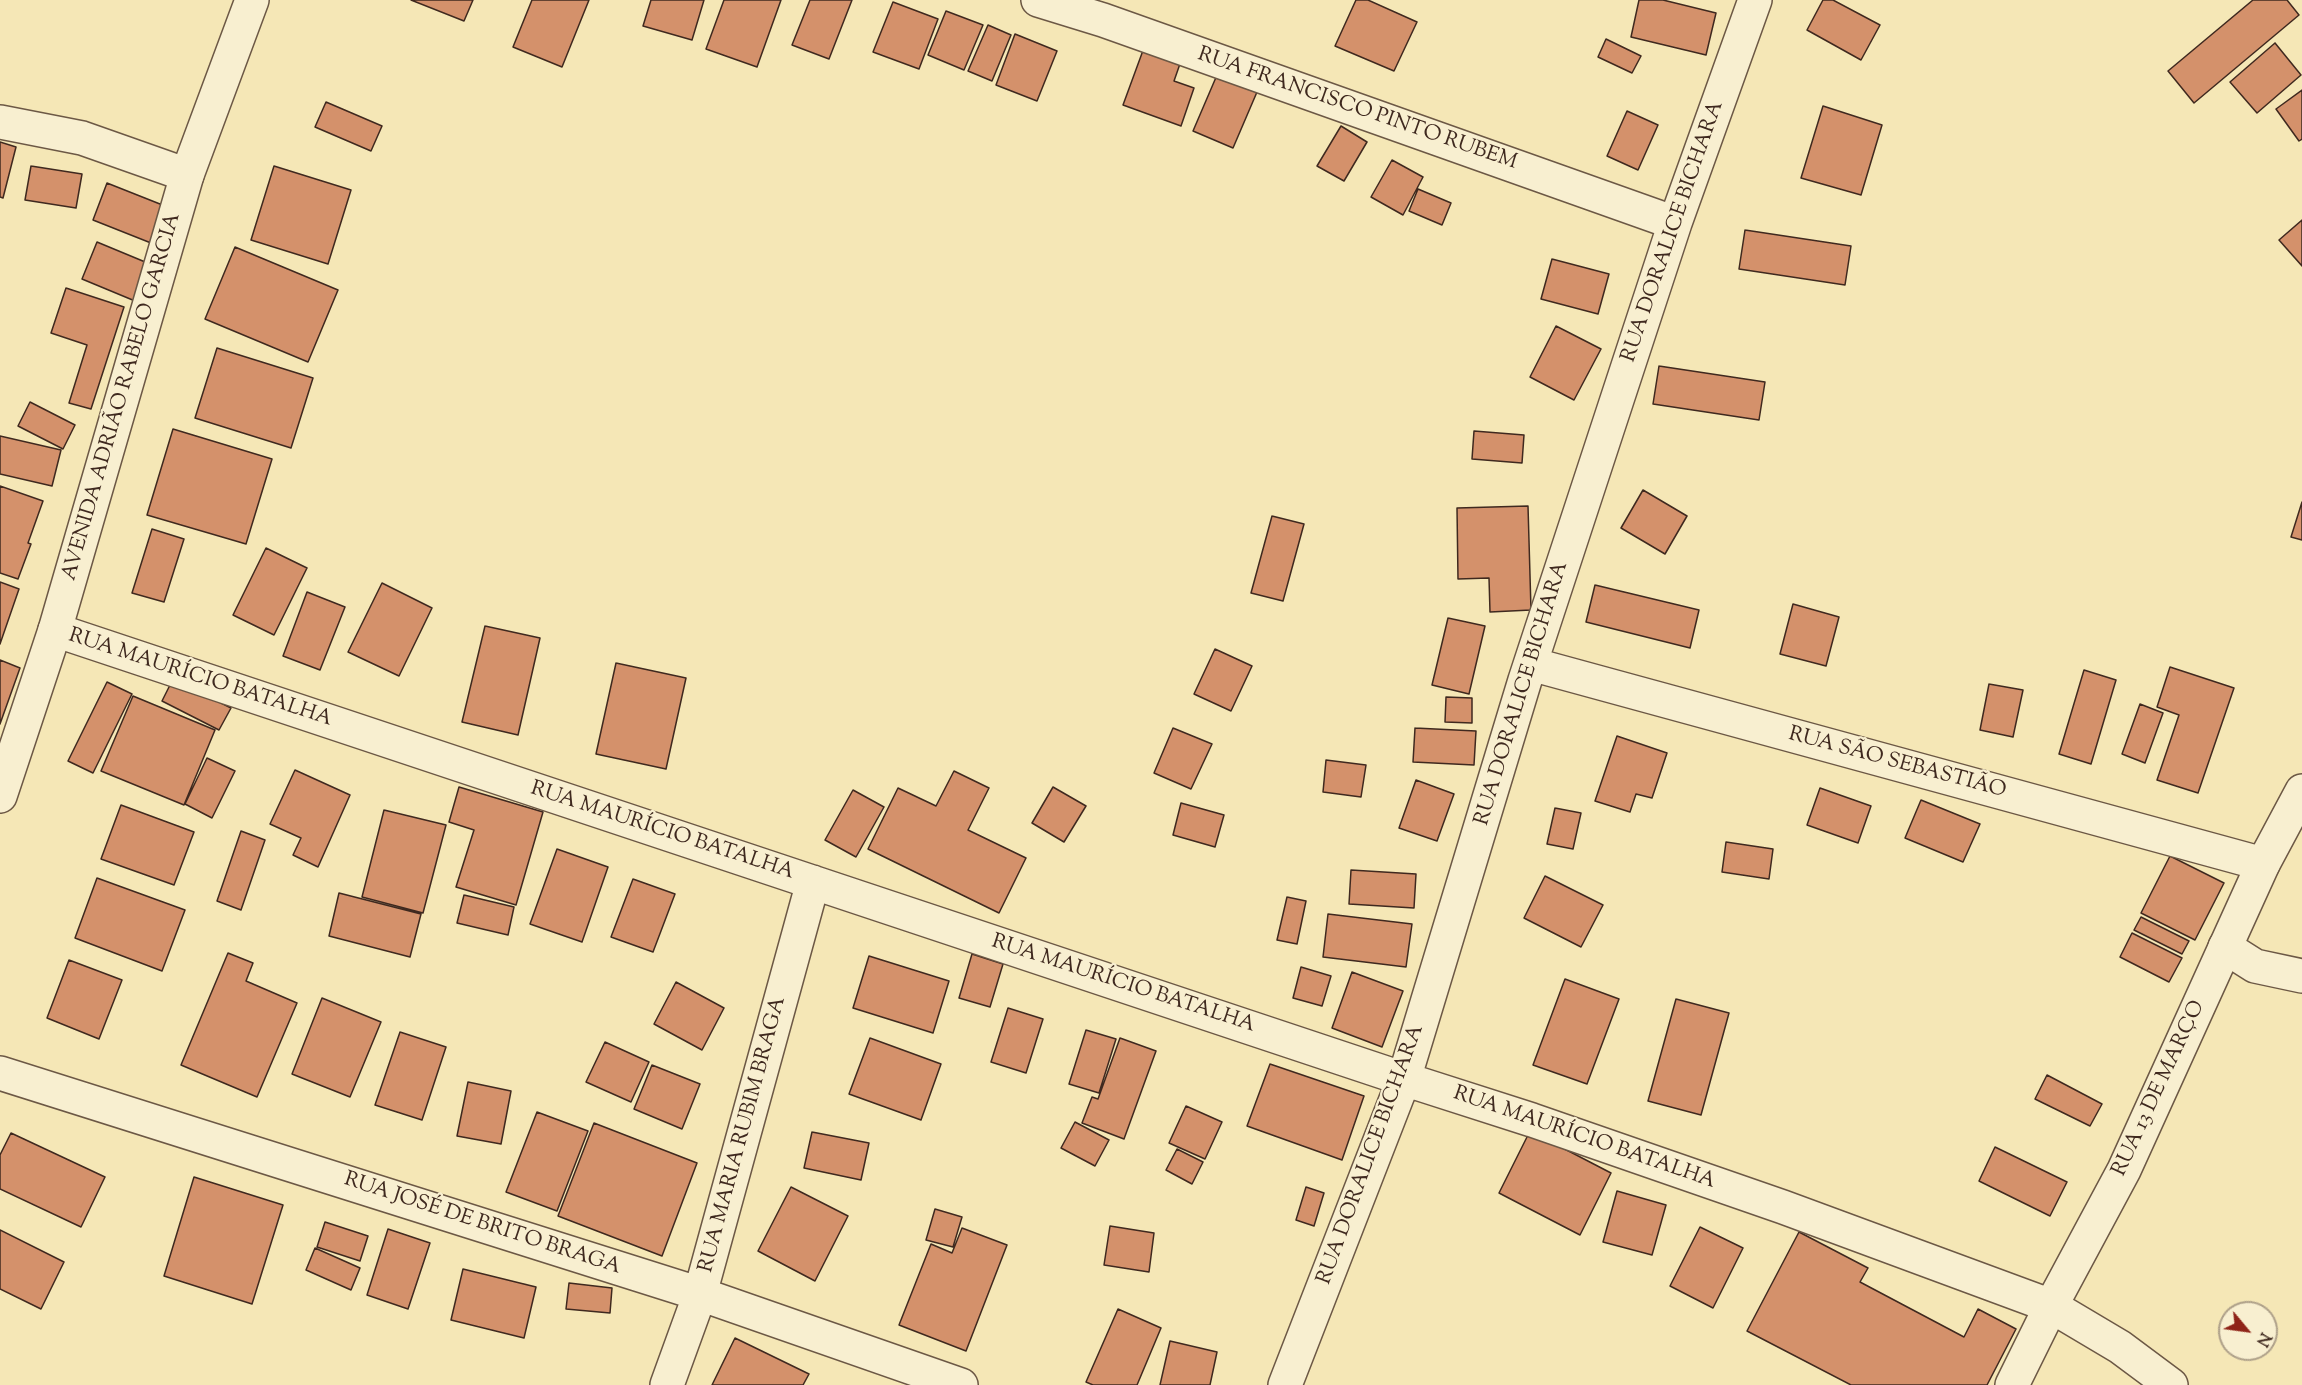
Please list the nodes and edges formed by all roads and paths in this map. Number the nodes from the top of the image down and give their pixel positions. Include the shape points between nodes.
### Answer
1 (252, 0) edge
2 (1038, 0) edge
3 (1755, 0) edge
4 (1106, 10) edge
5 (0, 122) edge
6 (187, 175) junction
7 (1675, 223) junction
8 (55, 630) junction
9 (1531, 664) junction
10 (2302, 791) edge
11 (0, 796) edge
12 (2263, 864) junction
13 (813, 882) junction
14 (2225, 947) junction
15 (2302, 976) edge
16 (0, 1073) edge
17 (1404, 1079) junction
18 (700, 1294) junction
19 (2051, 1306) junction
20 (667, 1385) edge
21 (961, 1385) edge
22 (1285, 1385) edge
23 (2012, 1385) edge
24 (2171, 1385) edge

1 - 6 street, AVENIDA ADRIÃO RABELO GARCIA
2 - 4 street, RUA FRANCISCO PINTO RUBEM
3 - 7 street, RUA DORALICE BICHARA
4 - 7 street, RUA FRANCISCO PINTO RUBEM
5 - 6 street via 82,138
6 - 8 street, AVENIDA ADRIÃO RABELO GARCIA
7 - 9 street, RUA DORALICE BICHARA
8 - 11 street, AVENIDA ADRIÃO RABELO GARCIA
8 - 13 street, RUA MAURÍCIO BATALHA
9 - 12 street, RUA SÃO SEBASTIÃO
9 - 17 street, RUA DORALICE BICHARA
10 - 12 street, RUA 13 DE MARÇO
12 - 14 street, RUA 13 DE MARÇO
13 - 17 street, RUA MAURÍCIO BATALHA
13 - 18 street, RUA MARIA RUBIM BRAGA
14 - 15 street via 2255,966
14 - 19 street, RUA 13 DE MARÇO via 2124,1170
16 - 18 street, RUA JOSÉ DE BRITO BRAGA
17 - 19 street, RUA MAURÍCIO BATALHA via 1685,1173
17 - 22 street, RUA DORALICE BICHARA
18 - 20 street, RUA MARIA RUBIM BRAGA
18 - 21 street, RUA JOSÉ DE BRITO BRAGA
19 - 23 street, RUA 13 DE MARÇO
19 - 24 street, RUA MAURÍCIO BATALHA via 2120,1347

